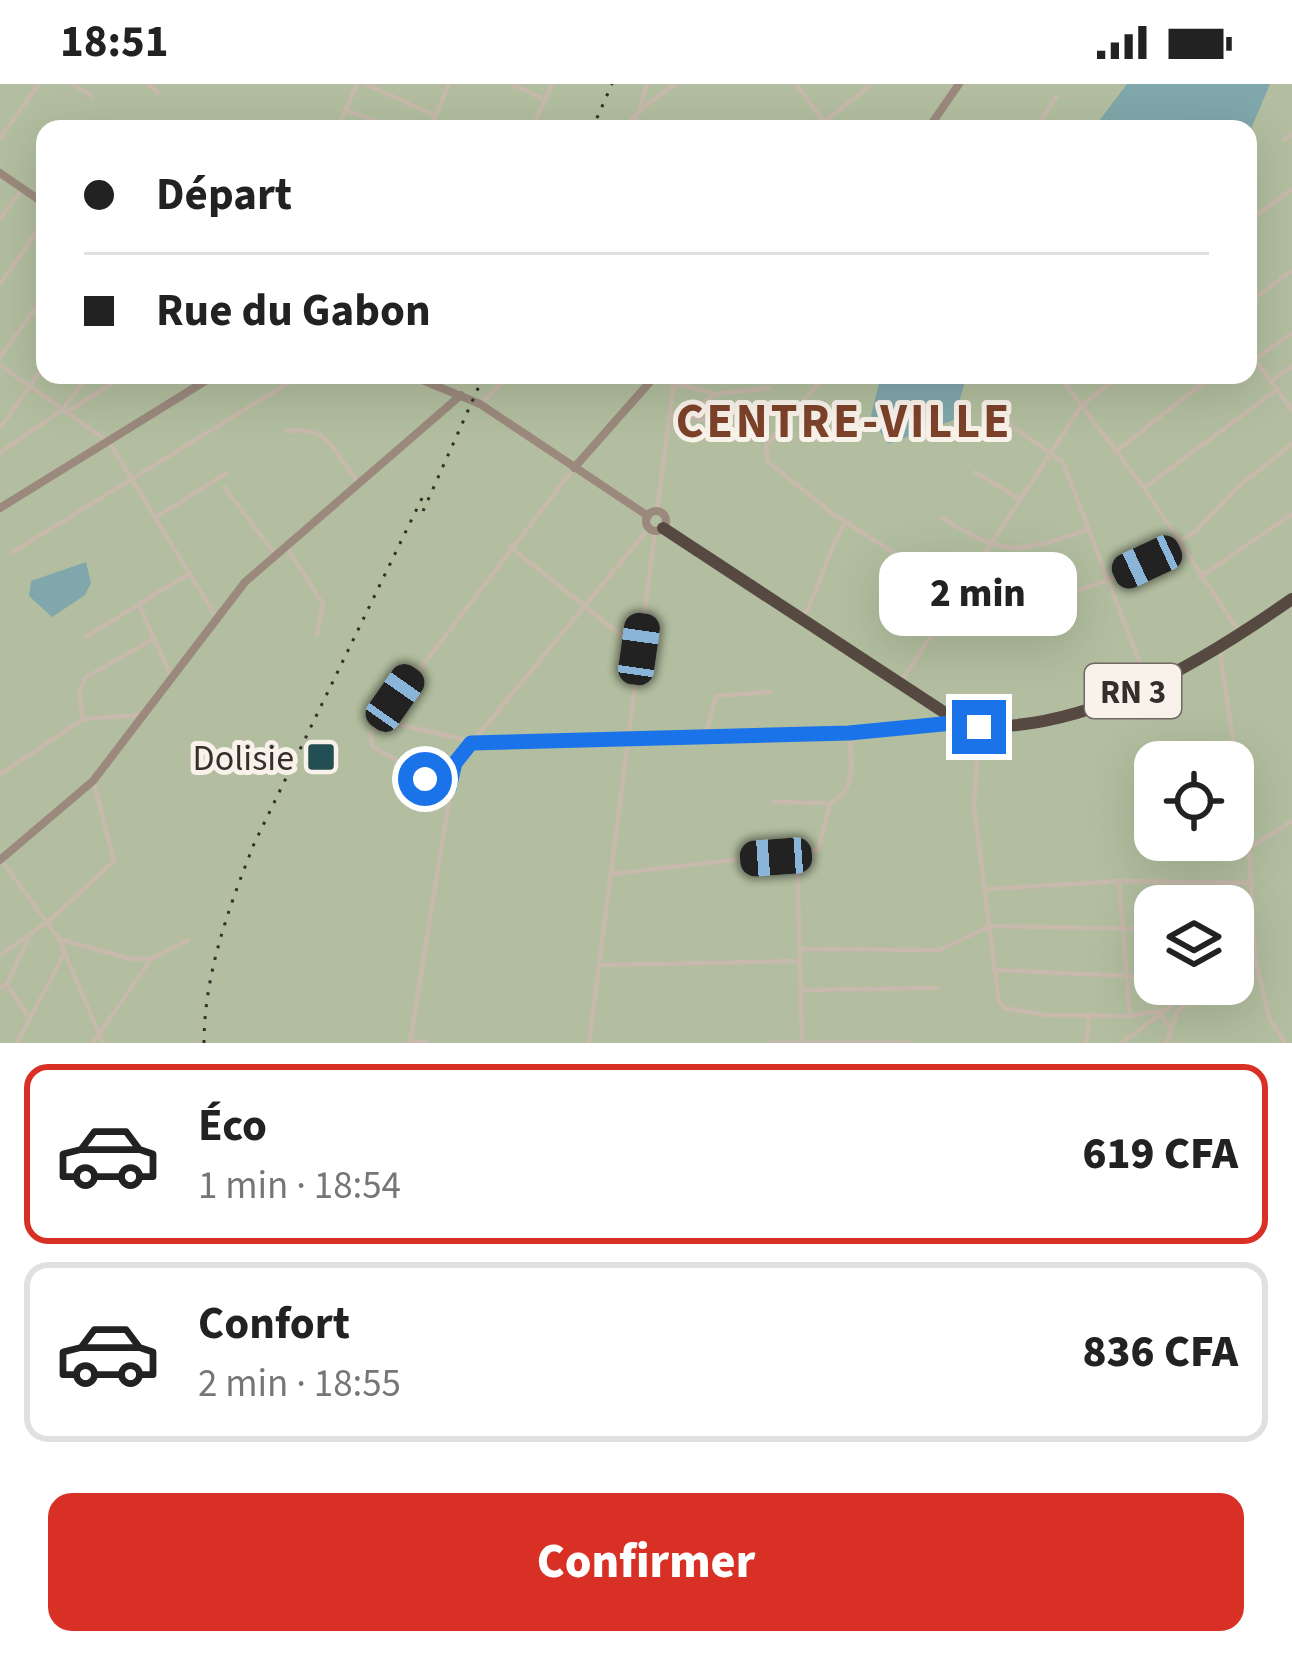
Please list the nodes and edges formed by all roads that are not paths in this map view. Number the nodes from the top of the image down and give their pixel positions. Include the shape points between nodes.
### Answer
1 (39, 84) edge
2 (73, 84) edge
3 (148, 84) edge
4 (357, 84) edge
5 (366, 84) edge
6 (449, 84) edge
7 (512, 84) edge
8 (552, 84) edge
9 (647, 84) edge
10 (675, 84) edge
11 (796, 84) edge
12 (872, 84) edge
13 (959, 84) edge
14 (158, 92) dead end
15 (92, 96) dead end
16 (1055, 97) dead end
17 (545, 100) junction
18 (346, 110) junction
19 (636, 114) junction
20 (436, 116) junction
21 (341, 120) edge
22 (374, 120) edge
23 (434, 120) edge
24 (536, 120) edge
25 (631, 120) edge
26 (639, 120) edge
27 (823, 120) edge
28 (825, 120) edge
29 (936, 120) edge
30 (1041, 120) edge
31 (1292, 134) edge
32 (0, 138) edge
33 (1284, 140) dead end
34 (0, 173) edge
35 (22, 188) junction
36 (1292, 189) edge
37 (36, 198) edge
38 (1257, 215) edge
39 (0, 218) edge
40 (36, 233) edge
41 (1292, 272) edge
42 (0, 284) edge
43 (1257, 297) edge
44 (36, 309) edge
45 (1292, 332) edge
46 (1257, 358) edge
47 (0, 361) edge
48 (1257, 362) edge
49 (1292, 366) edge
50 (36, 377) edge
51 (1272, 381) junction
52 (82, 384) edge
53 (111, 384) edge
54 (200, 384) edge
55 (287, 384) edge
56 (437, 384) edge
57 (501, 384) edge
58 (648, 384) edge
59 (674, 384) edge
60 (688, 384) edge
61 (818, 384) edge
62 (1066, 384) edge
63 (1109, 384) edge
64 (1202, 384) edge
65 (29, 387) junction
66 (769, 388) dead end
67 (1278, 389) junction
68 (460, 394) junction
69 (715, 394) junction
70 (480, 404) junction
71 (1082, 405) junction
72 (66, 410) junction
73 (1292, 410) edge
74 (684, 414) junction
75 (671, 415) junction
76 (1003, 420) dead end
77 (0, 428) edge
78 (733, 429) dead end
79 (287, 431) dead end
80 (109, 442) junction
81 (1292, 445) edge
82 (1115, 452) junction
83 (0, 453) edge
84 (1054, 453) junction
85 (574, 468) junction
86 (975, 472) dead end
87 (227, 473) dead end
88 (134, 479) junction
89 (358, 482) junction
90 (226, 488) dead end
91 (1144, 488) junction
92 (1021, 500) junction
93 (0, 508) edge
94 (652, 514) junction
95 (1292, 514) edge
96 (156, 517) junction
97 (943, 518) dead end
98 (846, 522) junction
99 (656, 529) junction
100 (1087, 530) junction
101 (1180, 542) junction
102 (285, 545) junction
103 (509, 546) junction
104 (988, 547) junction
105 (13, 552) dead end
106 (274, 553) junction
107 (190, 573) junction
108 (1200, 577) junction
109 (1108, 580) junction
110 (958, 595) junction
111 (1292, 598) edge
112 (139, 604) junction
113 (583, 604) junction
114 (216, 617) junction
115 (803, 618) junction
116 (317, 634) dead end
117 (1241, 635) junction
118 (86, 638) dead end
119 (155, 638) junction
120 (639, 649) junction
121 (1220, 650) junction
122 (171, 678) junction
123 (899, 684) junction
124 (1148, 684) junction
125 (770, 692) dead end
126 (144, 715) junction
127 (83, 719) junction
128 (379, 720) junction
129 (953, 723) junction
130 (979, 727) junction
131 (849, 733) junction
132 (705, 738) junction
133 (628, 741) junction
134 (1233, 741) edge
135 (471, 743) junction
136 (0, 773) edge
137 (93, 781) junction
138 (449, 788) junction
139 (773, 802) dead end
140 (830, 802) junction
141 (1292, 821) edge
142 (1254, 845) edge
143 (796, 853) junction
144 (0, 859) edge
145 (1250, 861) edge
146 (611, 874) junction
147 (1119, 881) junction
148 (1252, 883) joint
149 (988, 889) junction
150 (50, 921) junction
151 (989, 926) junction
152 (1254, 926) edge
153 (1124, 928) junction
154 (1134, 928) edge
155 (30, 935) junction
156 (59, 940) junction
157 (188, 940) dead end
158 (800, 949) junction
159 (64, 955) junction
160 (0, 956) edge
161 (152, 958) junction
162 (131, 959) junction
163 (1255, 959) joint
164 (800, 961) junction
165 (600, 965) junction
166 (993, 970) junction
167 (139, 974) junction
168 (1126, 975) junction
169 (1134, 976) edge
170 (8, 984) junction
171 (0, 988) edge
172 (937, 988) dead end
173 (801, 990) junction
174 (1167, 1005) edge
175 (1184, 1005) edge
176 (1159, 1011) junction
177 (1090, 1014) junction
178 (1130, 1016) junction
179 (28, 1018) junction
180 (1171, 1029) junction
181 (98, 1034) junction
182 (410, 1042) edge
183 (17, 1043) edge
184 (93, 1043) edge
185 (104, 1043) edge
186 (428, 1043) edge
187 (590, 1043) edge
188 (770, 1043) edge
189 (802, 1043) edge
190 (909, 1043) edge
191 (1086, 1043) edge
192 (1123, 1043) edge
193 (1167, 1043) edge
194 (1285, 1043) edge

1 - 32 street
2 - 15 street
3 - 14 street
4 - 18 street
5 - 20 street
6 - 20 street
7 - 17 street
8 - 17 street
9 - 19 street
10 - 19 street
11 - 27 street
12 - 28 street
13 - 29 main road
16 - 30 street
17 - 24 street
18 - 21 street
18 - 22 street
19 - 25 street
19 - 26 street
20 - 23 street
31 - 33 street
34 - 35 main road
35 - 37 main road
35 - 39 street
36 - 38 street
40 - 42 street
41 - 43 street
44 - 47 street
45 - 46 street
47 - 65 street
48 - 51 street
49 - 51 street
50 - 65 street
51 - 67 street
52 - 72 street
53 - 72 street
54 - 80 main road
55 - 88 street
56 - 68 main road
57 - 70 street
58 - 85 main road
59 - 75 street
60 - 69 street
61 - 98 street via 764,454
62 - 71 street
63 - 71 street
64 - 82 street
65 - 72 street
65 - 77 street
66 - 69 street
67 - 73 street
67 - 91 street
68 - 70 main road
68 - 89 main road
69 - 74 street
70 - 85 main road
71 - 82 street
71 - 84 street
72 - 80 street
72 - 83 street
74 - 75 street
74 - 78 street
75 - 94 street
76 - 84 street
79 - 89 street via 307,428 329,438
80 - 88 street
80 - 93 main road
81 - 101 street
82 - 91 street
84 - 92 street
84 - 100 street
85 - 94 main road
85 - 103 street
86 - 92 street
87 - 96 street
88 - 96 street
88 - 105 street
89 - 102 main road
90 - 106 street
91 - 101 street
92 - 104 street
94 - 99 main road
94 - 99 main road via 666,520
95 - 108 street
96 - 107 street
97 - 104 street
98 - 110 street
98 - 115 street via 822,560 823,585
99 - 113 street
99 - 115 highway, RN 3
99 - 120 street
100 - 104 street via 1032,547
100 - 109 street
101 - 108 street
101 - 109 street
102 - 106 main road
102 - 116 street via 323,604
103 - 113 street
103 - 128 street
104 - 110 street
106 - 114 main road
107 - 112 street
107 - 114 street
108 - 117 street
109 - 110 street via 1012,609 985,611
109 - 124 street
110 - 123 street
111 - 117 highway, RN 3
112 - 118 street
112 - 119 street
113 - 120 street
113 - 135 street
114 - 122 main road
115 - 123 highway, RN 3
117 - 121 highway, RN 3
119 - 122 street
119 - 127 street via 85,678
120 - 133 street
121 - 124 highway, RN 3
121 - 134 street
122 - 126 main road
123 - 129 highway, RN 3
124 - 130 highway, RN 3 via 1095,706
125 - 132 street via 716,696
126 - 127 street
126 - 137 main road
127 - 136 street
128 - 135 street
128 - 138 street via 373,747
129 - 130 highway, RN 3
129 - 131 street
130 - 149 street via 973,791
131 - 132 street
131 - 140 street via 851,777
132 - 133 street
133 - 135 street
133 - 146 street
135 - 138 street
137 - 144 main road
137 - 150 street via 114,861
138 - 182 street
139 - 140 street
140 - 143 street via 820,847
141 - 142 street
143 - 146 street
143 - 158 street
144 - 150 street
145 - 148 street
146 - 165 street
147 - 148 street
147 - 149 street
147 - 153 street
149 - 151 street
150 - 155 street
150 - 156 street
151 - 153 street
151 - 158 street via 940,950
151 - 166 street
152 - 163 street
153 - 154 street
153 - 168 street
155 - 160 street
155 - 170 street
156 - 159 street
156 - 162 street
157 - 161 street
158 - 164 street
159 - 179 street
159 - 181 street
161 - 162 street
161 - 167 street
162 - 167 street
163 - 194 street via 1270,1019
164 - 165 street
164 - 173 street
165 - 187 street
166 - 168 street
166 - 177 street via 1004,1008
167 - 181 street
168 - 169 street
168 - 178 street
170 - 171 street
170 - 179 street
172 - 173 street
173 - 189 street
174 - 176 street
175 - 180 street
176 - 178 street
176 - 180 street
176 - 192 street
177 - 178 street
177 - 191 street
179 - 183 street
180 - 193 street
181 - 184 street
181 - 185 street
182 - 186 street
188 - 189 street
189 - 190 street

